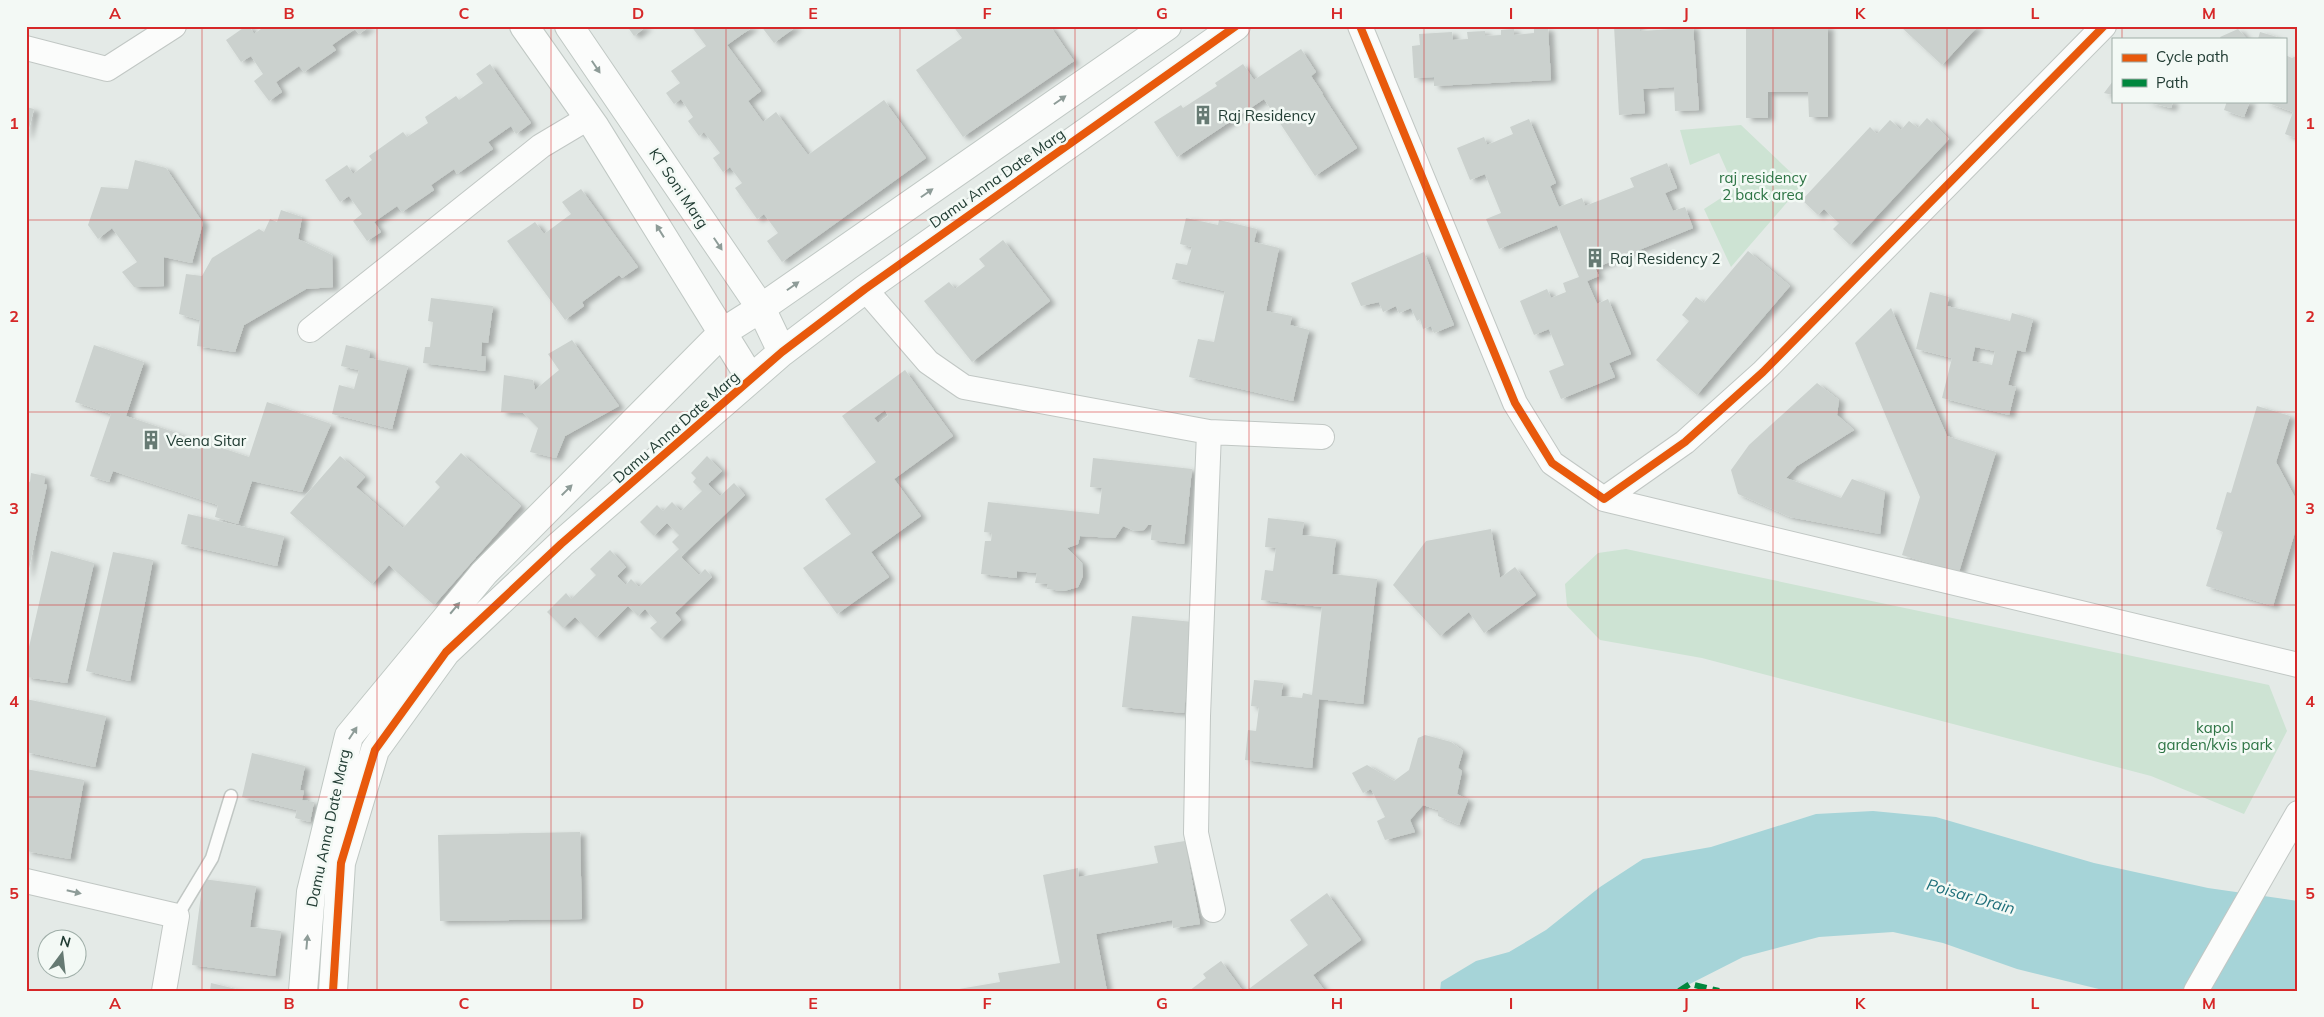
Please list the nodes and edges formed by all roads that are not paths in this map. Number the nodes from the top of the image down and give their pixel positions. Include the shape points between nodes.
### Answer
1 (174, 26) edge
2 (524, 26) edge
3 (569, 26) edge
4 (1167, 26) edge
5 (1236, 26) edge
6 (1360, 26) edge
7 (2104, 26) edge
8 (26, 48) edge
9 (588, 118) junction
10 (864, 289) junction
11 (761, 308) junction
12 (310, 330) dead end
13 (723, 332) junction
14 (782, 352) junction
15 (751, 379) junction
16 (1209, 432) junction
17 (1322, 437) dead end
18 (1604, 498) junction
19 (2298, 665) edge
20 (231, 796) dead end
21 (2298, 813) edge
22 (26, 881) edge
23 (1213, 910) dead end
24 (177, 916) junction
25 (164, 991) edge
26 (303, 991) edge
27 (334, 991) edge
28 (2196, 991) edge

1 - 8 street via 107,69
2 - 9 street
3 -> 11 street, KT Soni Marg
11 -> 4 street, Damu Anna Date Marg
5 - 10 street, Damu Anna Date Marg
6 - 18 street via 1515,403 1552,463
7 - 18 street via 1763,372 1685,442
9 - 12 street via 541,146
13 -> 9 street
10 - 14 street, Damu Anna Date Marg
10 - 16 street via 928,362 964,387
11 - 13 street, Damu Anna Date Marg
11 - 14 street, KT Soni Marg
13 - 15 street
26 -> 13 street, Damu Anna Date Marg via 311,892 349,736 484,573
14 - 15 street, Damu Anna Date Marg
15 - 27 street, Damu Anna Date Marg via 561,544 446,652 375,750 341,863
16 - 17 street
16 - 23 street via 1196,833
18 - 19 street
20 - 24 lane via 212,858
21 - 28 street
22 -> 24 street
24 - 25 street

